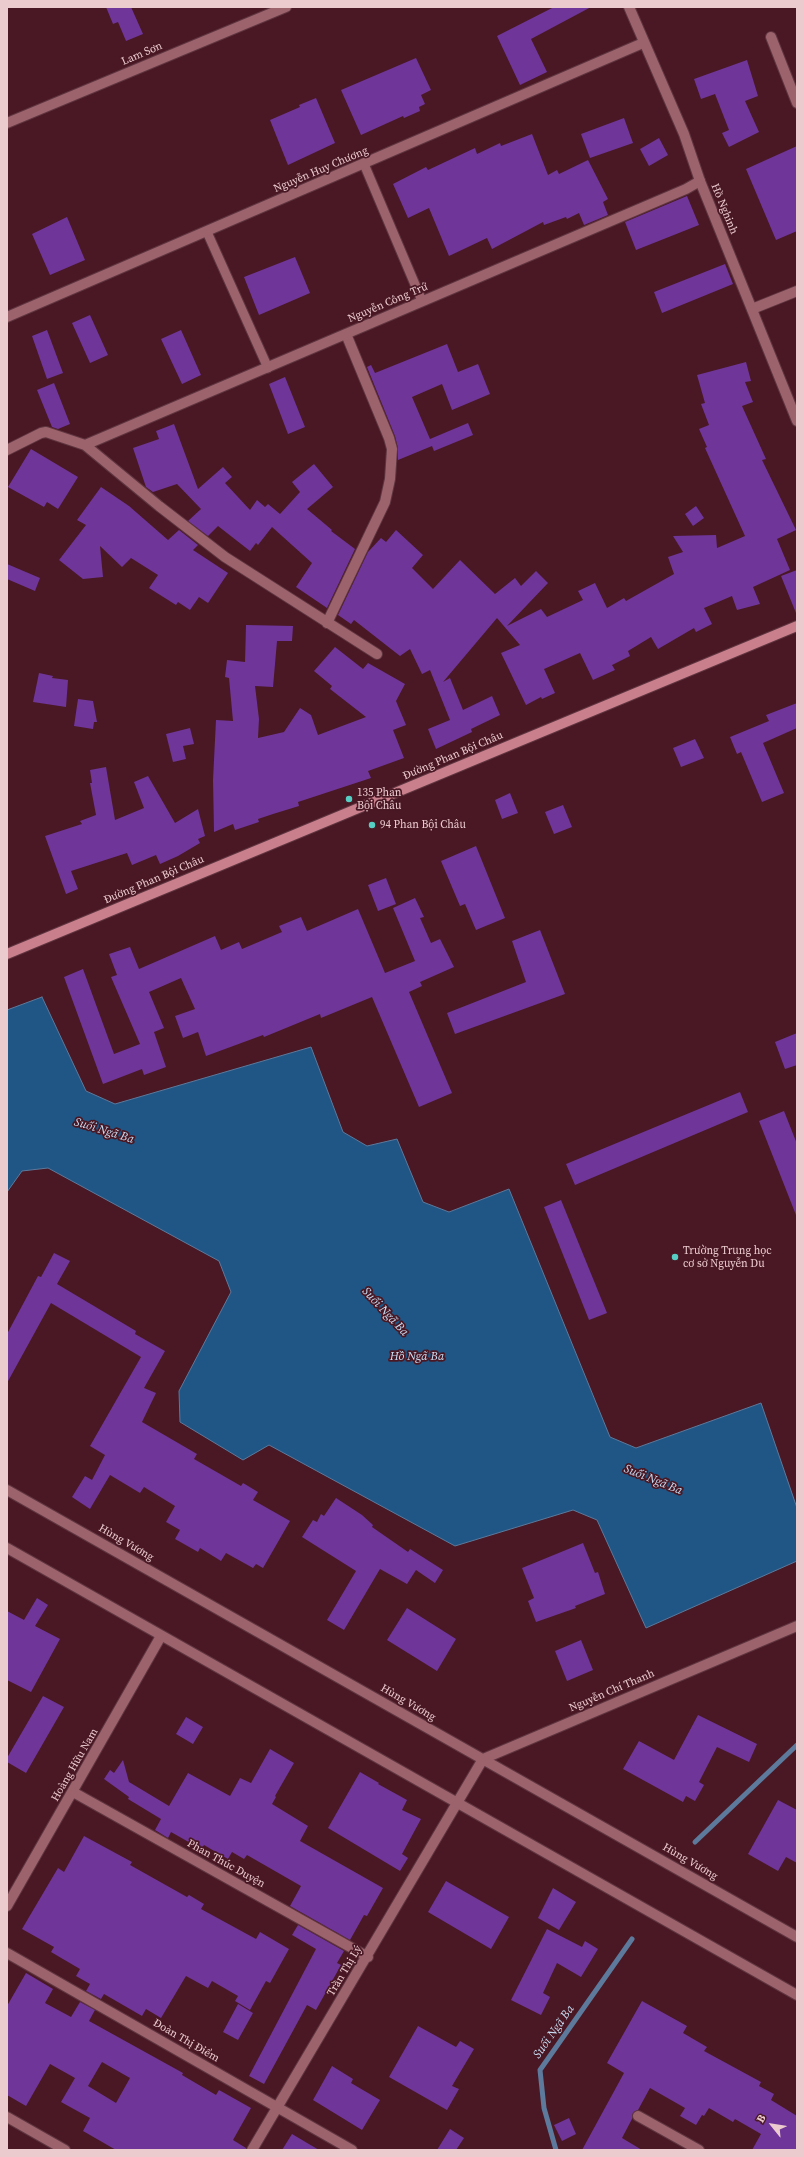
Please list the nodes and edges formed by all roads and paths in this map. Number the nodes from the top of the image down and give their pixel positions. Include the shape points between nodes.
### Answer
1 (629, 7) edge
2 (279, 8) edge
3 (771, 36) dead end
4 (643, 43) junction
5 (797, 103) edge
6 (7, 123) edge
7 (364, 164) junction
8 (700, 181) junction
9 (207, 232) junction
10 (797, 291) edge
11 (422, 301) junction
12 (752, 310) junction
13 (7, 317) edge
14 (346, 334) junction
15 (268, 368) junction
16 (797, 421) edge
17 (85, 445) junction
18 (7, 450) edge
19 (327, 623) junction
20 (797, 626) edge
21 (376, 654) dead end
22 (7, 954) edge
23 (7, 1490) edge
24 (7, 1548) edge
25 (797, 1626) edge
26 (161, 1636) junction
27 (483, 1759) junction
28 (73, 1792) junction
29 (457, 1803) junction
30 (7, 1906) edge
31 (797, 1937) edge
32 (7, 1953) edge
33 (368, 1957) junction
34 (797, 1994) edge
35 (277, 2107) junction
36 (638, 2116) dead end
37 (7, 2117) edge
38 (65, 2150) edge
39 (252, 2150) edge
40 (352, 2150) edge
41 (699, 2150) edge

1 - 4 street, Hồ Nghinh
2 - 6 street, Lam Sơn
3 - 5 street
4 - 7 street, Nguyễn Huy Chương
4 - 8 street, Hồ Nghinh via 684,134
7 - 9 street, Nguyễn Huy Chương
7 - 11 lane
8 - 11 street, Nguyễn Công Trứ
8 - 12 street, Hồ Nghinh
9 - 13 street, Nguyễn Huy Chương
9 - 15 lane
10 - 12 street
11 - 14 street, Nguyễn Công Trứ
12 - 16 street, Hồ Nghinh
14 - 15 street, Nguyễn Công Trứ
14 - 19 street via 392,450 390,480 385,502
15 - 17 street, Nguyễn Công Trứ
17 - 18 street via 46,432
17 - 19 street via 225,556
19 - 21 street
20 - 22 main road, Đường Phan Bội Châu
23 - 27 street, Hùng Vương
24 - 26 street
25 - 27 street, Nguyễn Chí Thanh
26 - 28 street, Hoàng Hữu Nam
26 - 29 street
27 - 29 street
27 - 31 street, Hùng Vương
28 - 30 street, Hoàng Hữu Nam
28 - 33 street, Phan Thúc Duyện
29 - 33 street, Trần Thị Lý
29 - 34 street
32 - 35 street, Đoàn Thị Điểm
33 - 35 street, Trần Thị Lý
35 - 39 street, Trần Thị Lý
35 - 40 street, Đoàn Thị Điểm
36 - 41 street
37 - 38 street

